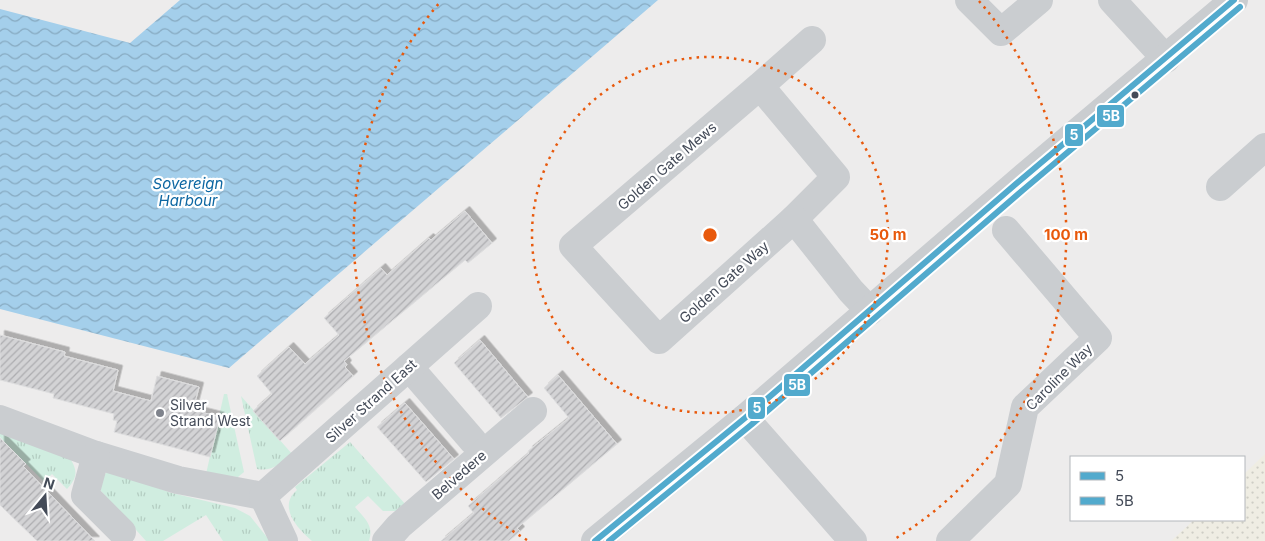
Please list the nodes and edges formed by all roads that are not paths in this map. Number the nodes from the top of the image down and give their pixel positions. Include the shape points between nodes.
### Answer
1 (969, 0) edge
2 (1039, 0) edge
3 (1112, 0) edge
4 (1234, 0) edge
5 (812, 40) dead end
6 (1166, 59) junction
7 (760, 86) junction
8 (1265, 147) edge
9 (1220, 187) dead end
10 (794, 219) junction
11 (1006, 230) dead end
12 (573, 246) joint
13 (478, 306) dead end
14 (870, 311) junction
15 (409, 367) junction
16 (533, 411) dead end
17 (745, 418) junction
18 (0, 419) edge
19 (473, 441) dead end
20 (96, 455) junction
21 (263, 496) junction
22 (122, 532) dead end
23 (284, 541) edge
24 (386, 541) edge
25 (596, 541) edge
26 (853, 541) edge
27 (950, 541) edge

1 - 2 street via 1001,32
3 - 6 street
4 - 6 street
5 - 7 street, Golden Gate Mews
6 - 14 street
7 - 10 street via 836,177
7 - 12 street, Golden Gate Mews
8 - 9 street
10 - 12 street, Golden Gate Way via 659,340
10 - 14 street
11 - 27 street, Caroline Way via 1098,338 1025,407 1008,484
13 - 15 street, Silver Strand East
14 - 17 street
15 - 19 street
15 - 21 street, Silver Strand East
16 - 24 street, Belvedere via 399,526
17 - 25 street
17 - 26 street
18 - 20 street
20 - 21 street via 178,480
20 - 22 street via 84,495
21 - 23 street

